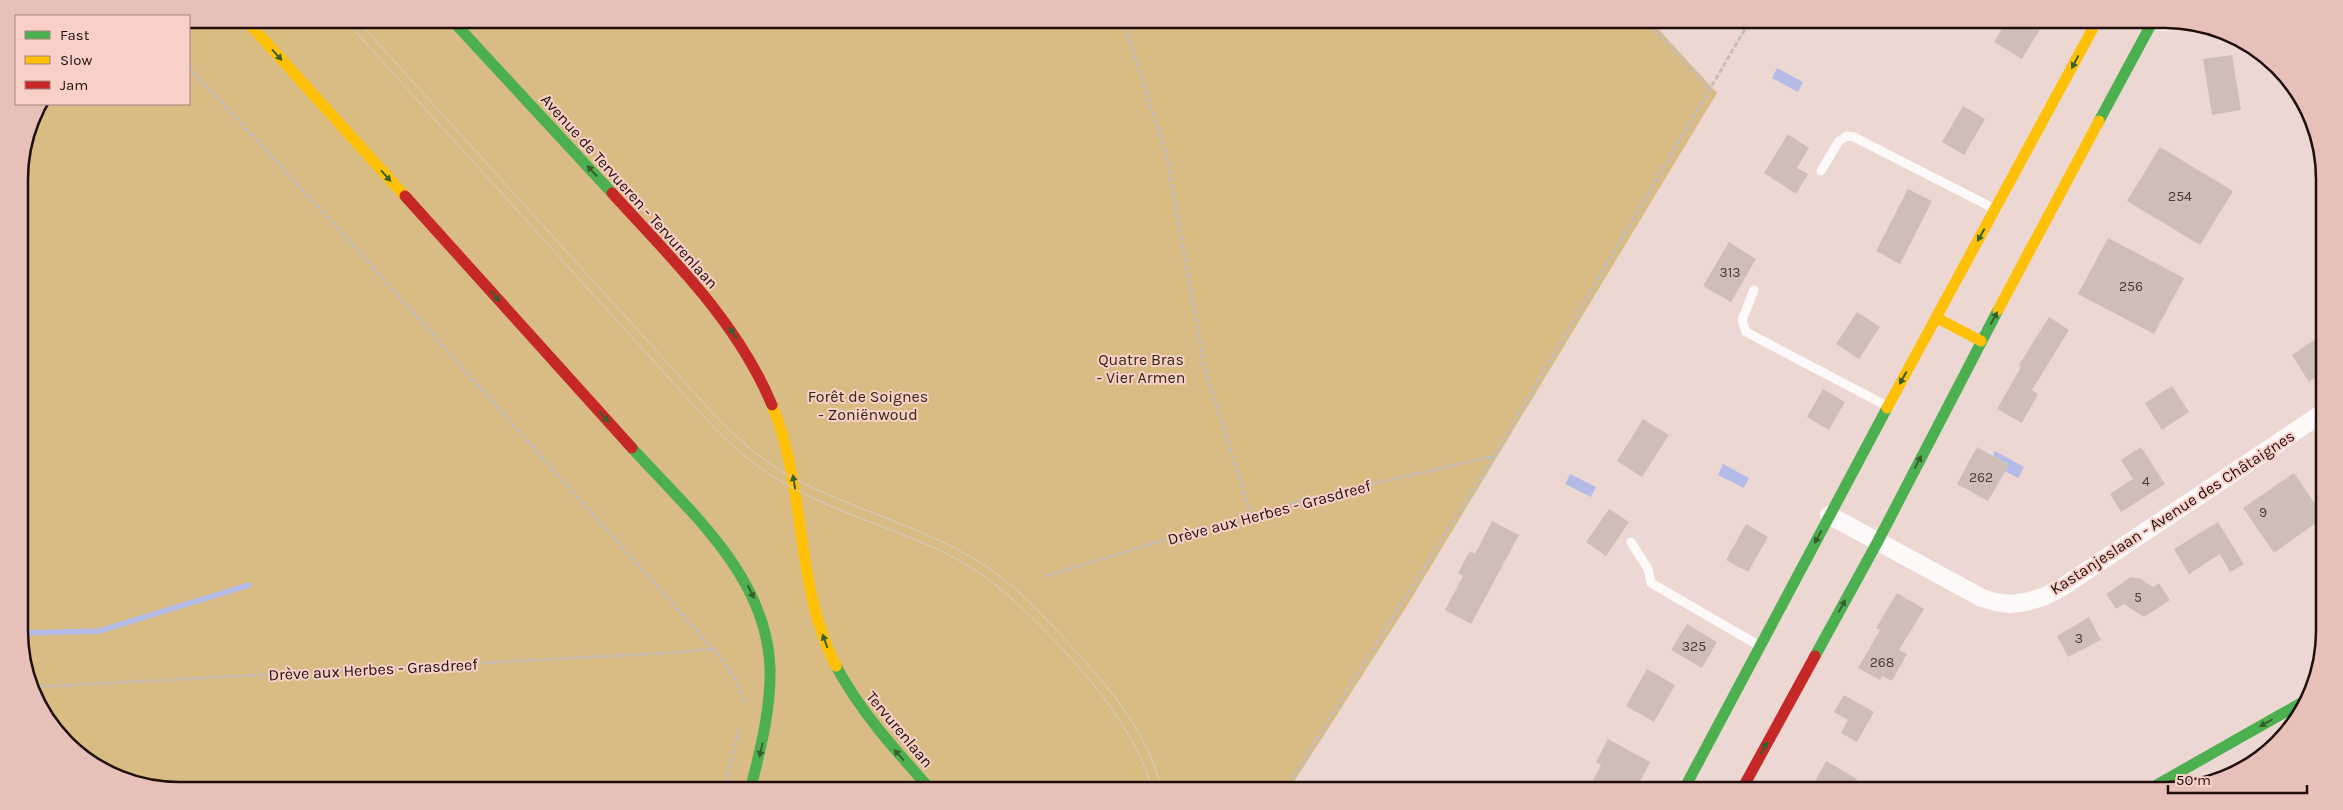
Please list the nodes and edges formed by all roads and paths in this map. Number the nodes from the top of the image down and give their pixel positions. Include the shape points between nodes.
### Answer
1 (252, 28) edge
2 (459, 28) edge
3 (1126, 28) edge
4 (1653, 28) edge
5 (1746, 28) edge
6 (2093, 28) edge
7 (2147, 28) edge
8 (190, 68) edge
9 (1710, 88) junction
10 (1821, 171) dead end
11 (1995, 210) junction
12 (1754, 290) dead end
13 (1937, 318) junction
14 (1981, 341) junction
15 (1888, 406) junction
16 (2316, 417) edge
17 (1494, 456) junction
18 (1829, 515) junction
19 (1252, 518) junction
20 (1878, 540) junction
21 (1631, 542) dead end
22 (1046, 576) dead end
23 (1760, 647) junction
24 (713, 649) junction
25 (846, 686) joint
26 (39, 687) edge
27 (2296, 705) edge
28 (745, 706) dead end
29 (741, 724) dead end
30 (726, 782) edge
31 (752, 782) edge
32 (924, 782) edge
33 (1290, 782) edge
34 (1688, 782) edge
35 (1746, 782) edge
36 (2162, 782) edge

1 -> 31 main road via 740,571 754,598 768,638 770,655 768,718
25 -> 2 main road, Avenue de Tervueren - Tervurenlaan via 832,659 812,600 794,478 786,447 770,400 742,345 689,276
3 - 19 path via 1167,157 1204,365
4 - 9 path
5 - 9 path
6 -> 11 main road
14 -> 7 main road
8 - 24 path via 344,235
9 - 17 path
10 - 11 lane via 1840,141 1847,136 1854,137
11 -> 13 main road
12 - 15 lane via 1742,320 1746,332
13 - 14 main road
13 -> 15 main road
20 -> 14 main road
15 - 18 main road
16 - 20 street, Kastanjeslaan - Avenue des Châtaignes via 2043,597 2010,604 1982,598
17 - 19 path, Drève aux Herbes - Grasdreef via 1302,500
17 - 33 path
18 - 20 street, Kastanjeslaan - Avenue des Châtaignes
18 -> 23 main road
19 - 22 path, Drève aux Herbes - Grasdreef via 1181,535
35 -> 20 main road
21 - 23 lane via 1648,569 1651,583
23 - 34 main road
24 - 26 path, Drève aux Herbes - Grasdreef
24 - 28 path via 741,688
32 -> 25 main road, Tervurenlaan via 867,717
27 -> 36 main road
29 - 30 path

